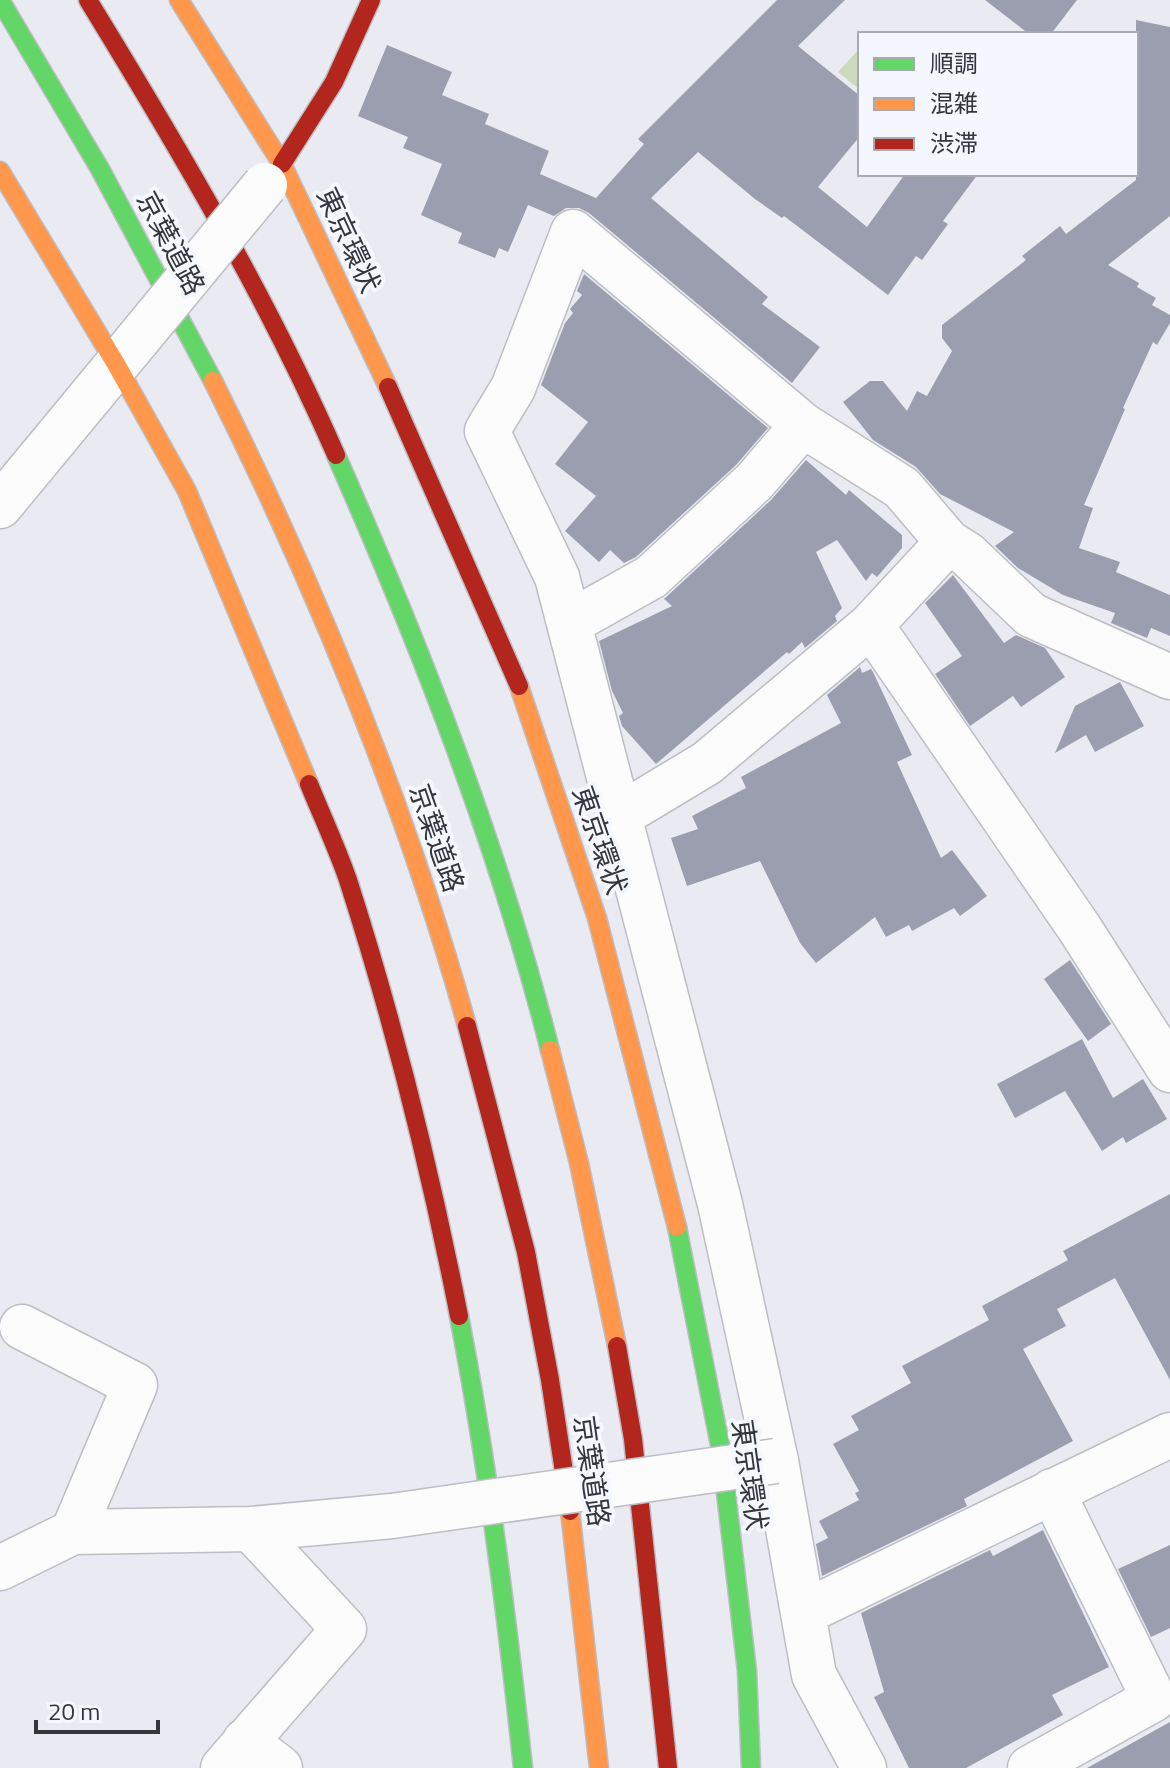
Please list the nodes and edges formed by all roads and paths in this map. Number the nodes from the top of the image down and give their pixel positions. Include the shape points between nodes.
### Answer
1 (0, 0) edge
2 (88, 0) edge
3 (179, 0) edge
4 (371, 0) edge
5 (0, 171) edge
6 (274, 175) junction
7 (127, 352) junction
8 (803, 425) junction
9 (0, 506) edge
10 (948, 542) junction
11 (569, 623) junction
12 (871, 625) junction
13 (1170, 677) edge
14 (619, 816) junction
15 (1170, 1070) edge
16 (22, 1327) dead end
17 (1170, 1435) edge
18 (776, 1461) junction
19 (1052, 1491) junction
20 (251, 1529) junction
21 (73, 1532) junction
22 (0, 1568) edge
23 (803, 1613) junction
24 (234, 1754) edge
25 (280, 1768) edge
26 (523, 1768) edge
27 (599, 1768) edge
28 (668, 1768) edge
29 (751, 1768) edge
30 (864, 1768) edge
31 (1030, 1768) edge

1 - 27 main road, 京葉道路 via 147,253 280,519 359,701 419,864 526,1250 560,1435
2 - 28 main road, 京葉道路 via 213,212 331,443 429,674 497,864 589,1204 630,1414
3 - 6 main road, 東京環状
4 - 6 main road via 334,82
5 - 7 main road
6 - 7 street, bridge
6 - 29 main road, 東京環状 via 410,433 520,689 597,918 673,1205 721,1450 747,1671
7 - 9 street
7 - 26 main road via 347,878 396,1042 440,1220 472,1382 503,1583
8 - 10 street via 902,488
8 - 11 street via 754,482 651,577
8 - 11 street via 573,232 513,388 487,431 557,577
10 - 12 street
10 - 13 street via 1031,615
11 - 14 street
12 - 14 street via 707,763
12 - 15 street
14 - 18 street via 720,1204
16 - 21 street via 135,1385
17 - 19 street
18 - 20 street, bridge via 392,1516
18 - 23 street
19 - 23 street
19 - 31 street via 1154,1699
20 - 21 street
20 - 24 street via 344,1629
21 - 22 street
23 - 30 street via 814,1675
24 - 25 street

